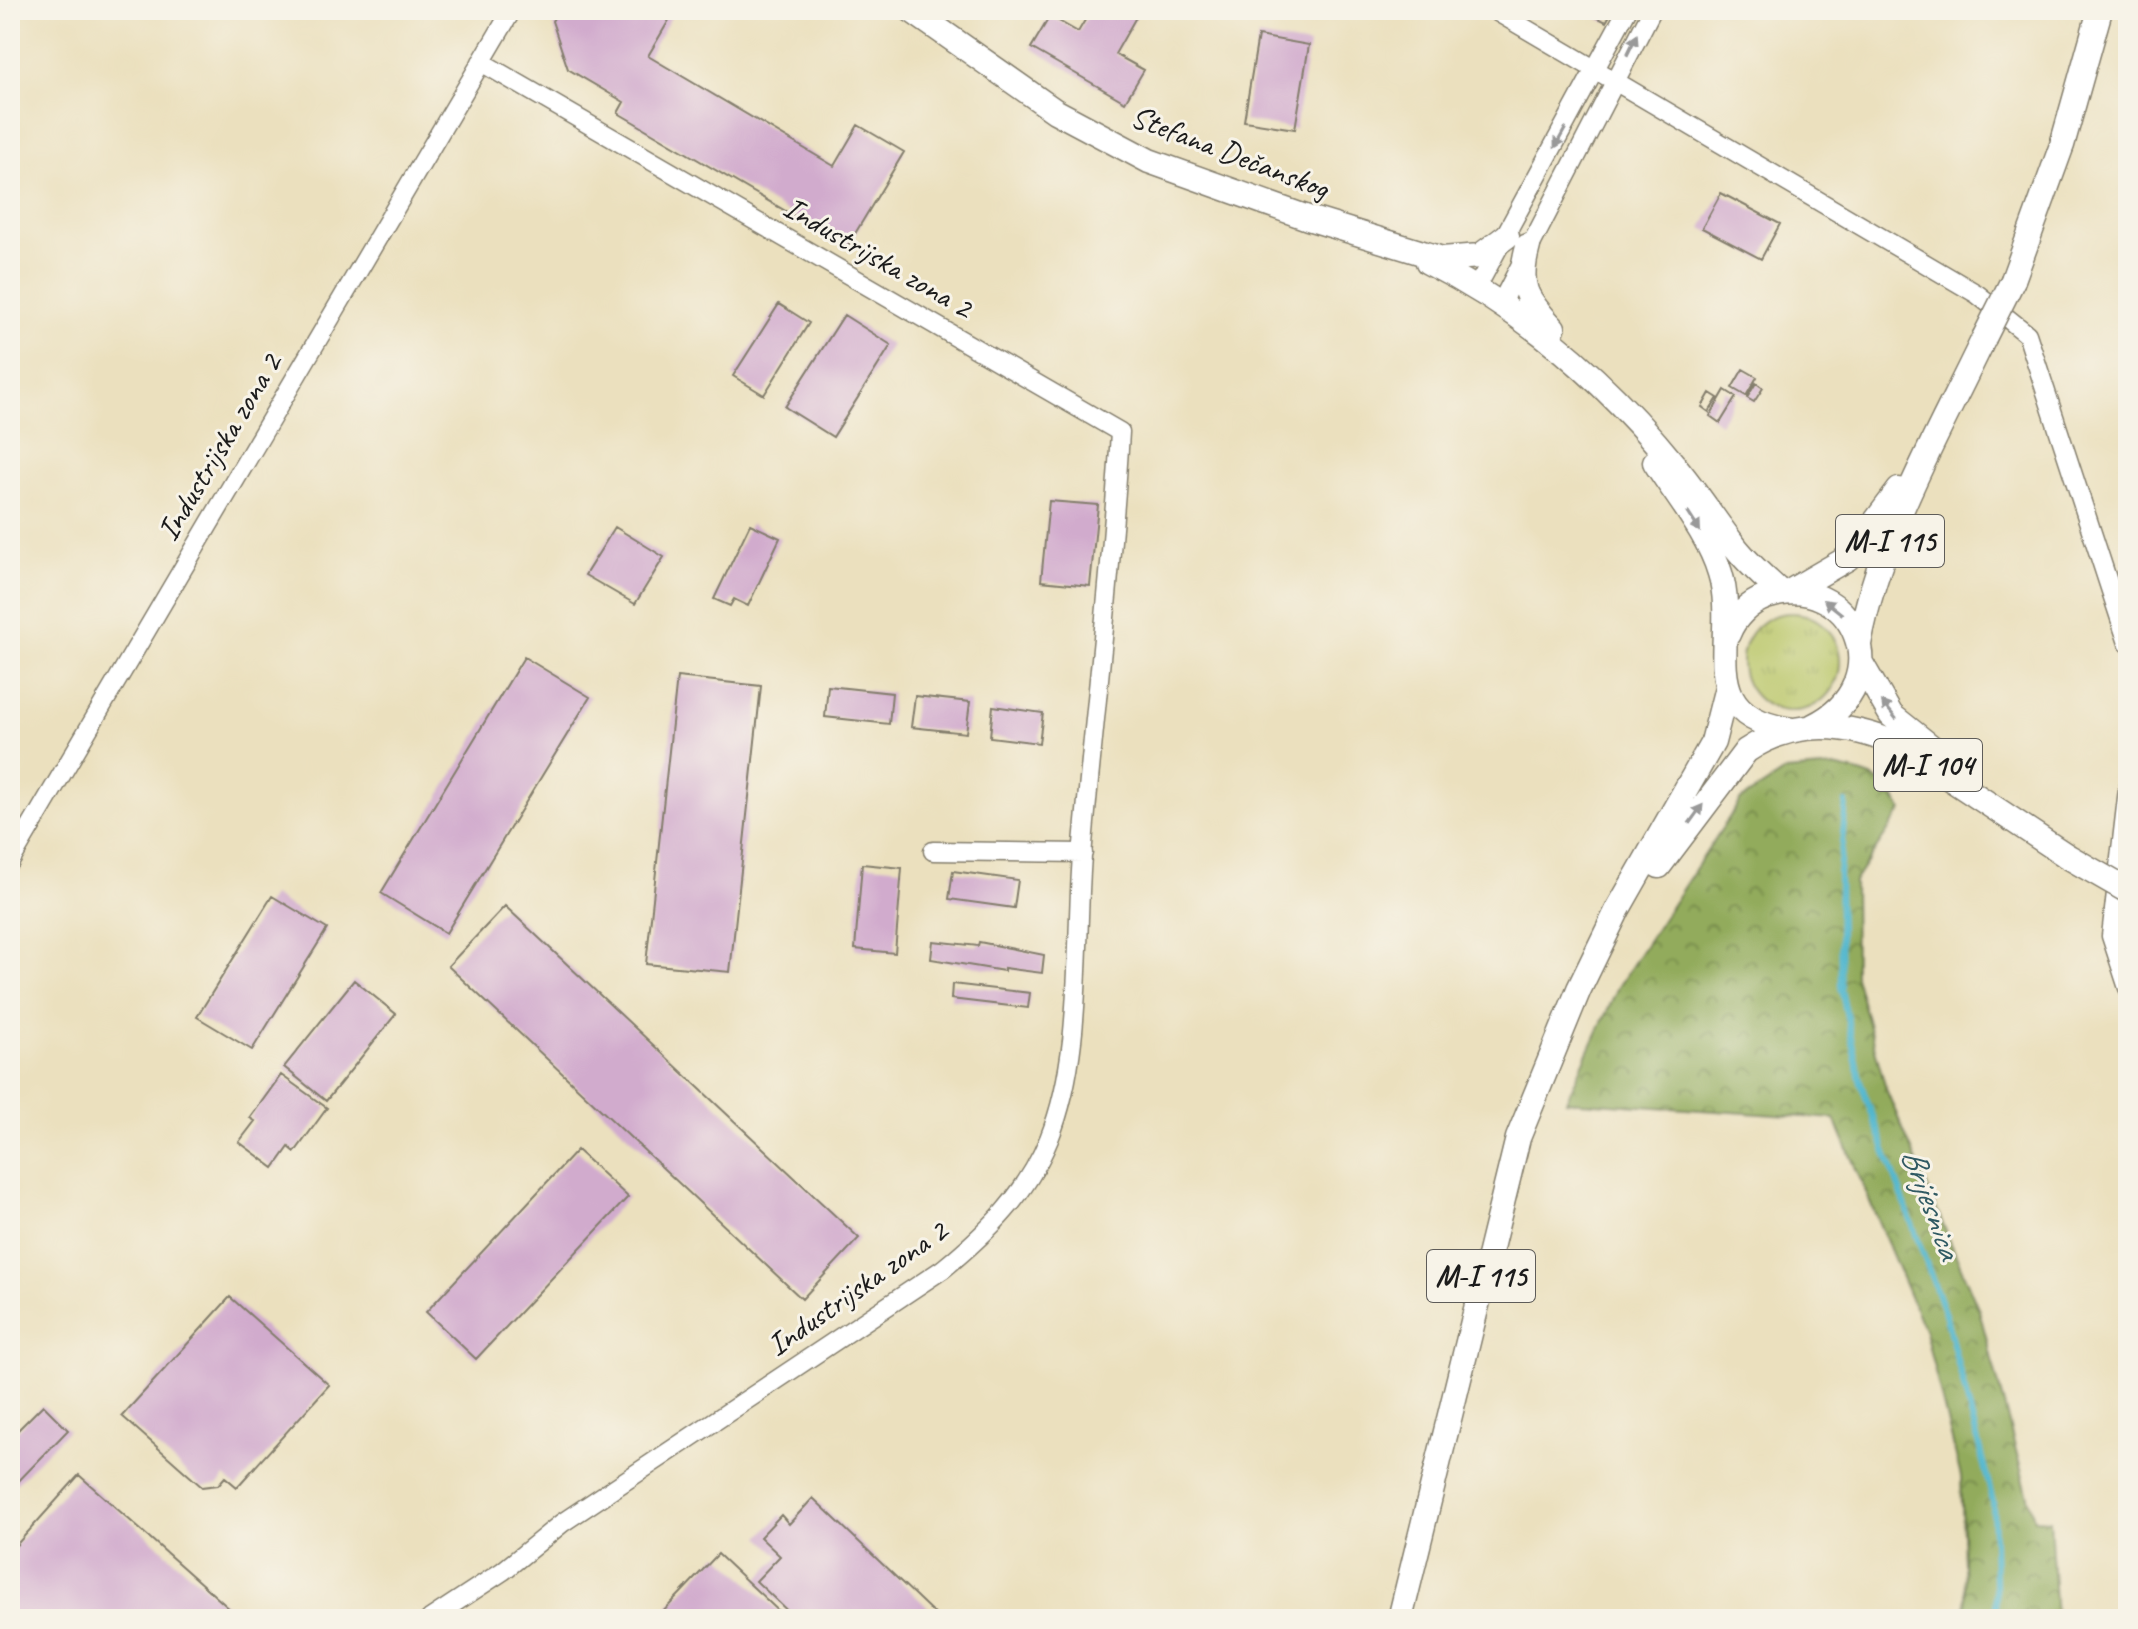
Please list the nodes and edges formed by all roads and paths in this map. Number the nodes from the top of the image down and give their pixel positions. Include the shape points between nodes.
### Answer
1 (512, 10) edge
2 (911, 10) edge
3 (1494, 10) edge
4 (1627, 10) edge
5 (1652, 10) edge
6 (2100, 10) edge
7 (481, 62) junction
8 (1598, 69) junction
9 (1614, 82) junction
10 (1370, 239) junction
11 (1517, 241) junction
12 (1477, 287) junction
13 (1501, 303) junction
14 (1600, 385) junction
15 (1623, 408) junction
16 (1932, 442) junction
17 (1786, 592) junction
18 (2128, 643) edge
19 (1723, 647) junction
20 (1860, 653) junction
21 (1727, 687) junction
22 (1802, 728) junction
23 (2128, 789) edge
24 (2034, 832) junction
25 (933, 851) dead end
26 (1083, 853) junction
27 (10, 862) edge
28 (2128, 891) edge
29 (1601, 946) junction
30 (2128, 988) edge
31 (430, 1619) edge
32 (1400, 1619) edge

1 - 7 street, Industrijska zona 2
2 - 10 main road, Stefana Dečanskog via 1055,111 1149,161
3 - 8 street
4 - 8 street
9 -> 5 street
6 - 16 main road, M-I 115, bridge via 2062,145 2013,280
7 - 26 street, Industrijska zona 2 via 1120,432
7 - 27 street, Industrijska zona 2
8 - 9 street
8 -> 11 street
9 - 11 street
9 - 18 street via 1977,294 2027,334
10 - 11 main road via 1465,260
10 - 12 main road
11 - 12 street
11 - 13 street
11 - 14 main road via 1529,301
12 - 13 main road
13 - 14 main road
14 - 15 main road
15 - 17 main road via 1674,464 1734,547
15 -> 19 main road via 1719,570 1728,611
16 - 17 main road, M-I 115 via 1848,558
16 - 20 main road, M-I 115 via 1882,559
17 - 19 main road, M-I 115 via 1760,599 1743,611
20 -> 17 main road, M-I 115 via 1852,626 1826,601
19 - 21 main road, M-I 115
20 - 22 main road, M-I 115 via 1857,684 1847,702 1832,717
24 -> 20 main road, M-I 104 via 1891,715
21 - 22 main road via 1753,718 1772,727
21 - 29 main road, M-I 115 via 1718,730 1700,769
22 - 24 main road, M-I 104 via 1849,727 1901,746
29 -> 22 main road, M-I 115 via 1746,751 1762,740
23 - 30 street via 2111,936
24 - 28 main road, M-I 104, bridge
25 - 26 street
26 - 31 street, Industrijska zona 2 via 1063,1090 1050,1137 1026,1186 991,1229 943,1269 562,1523 503,1571
29 - 32 main road, M-I 115 via 1518,1138

